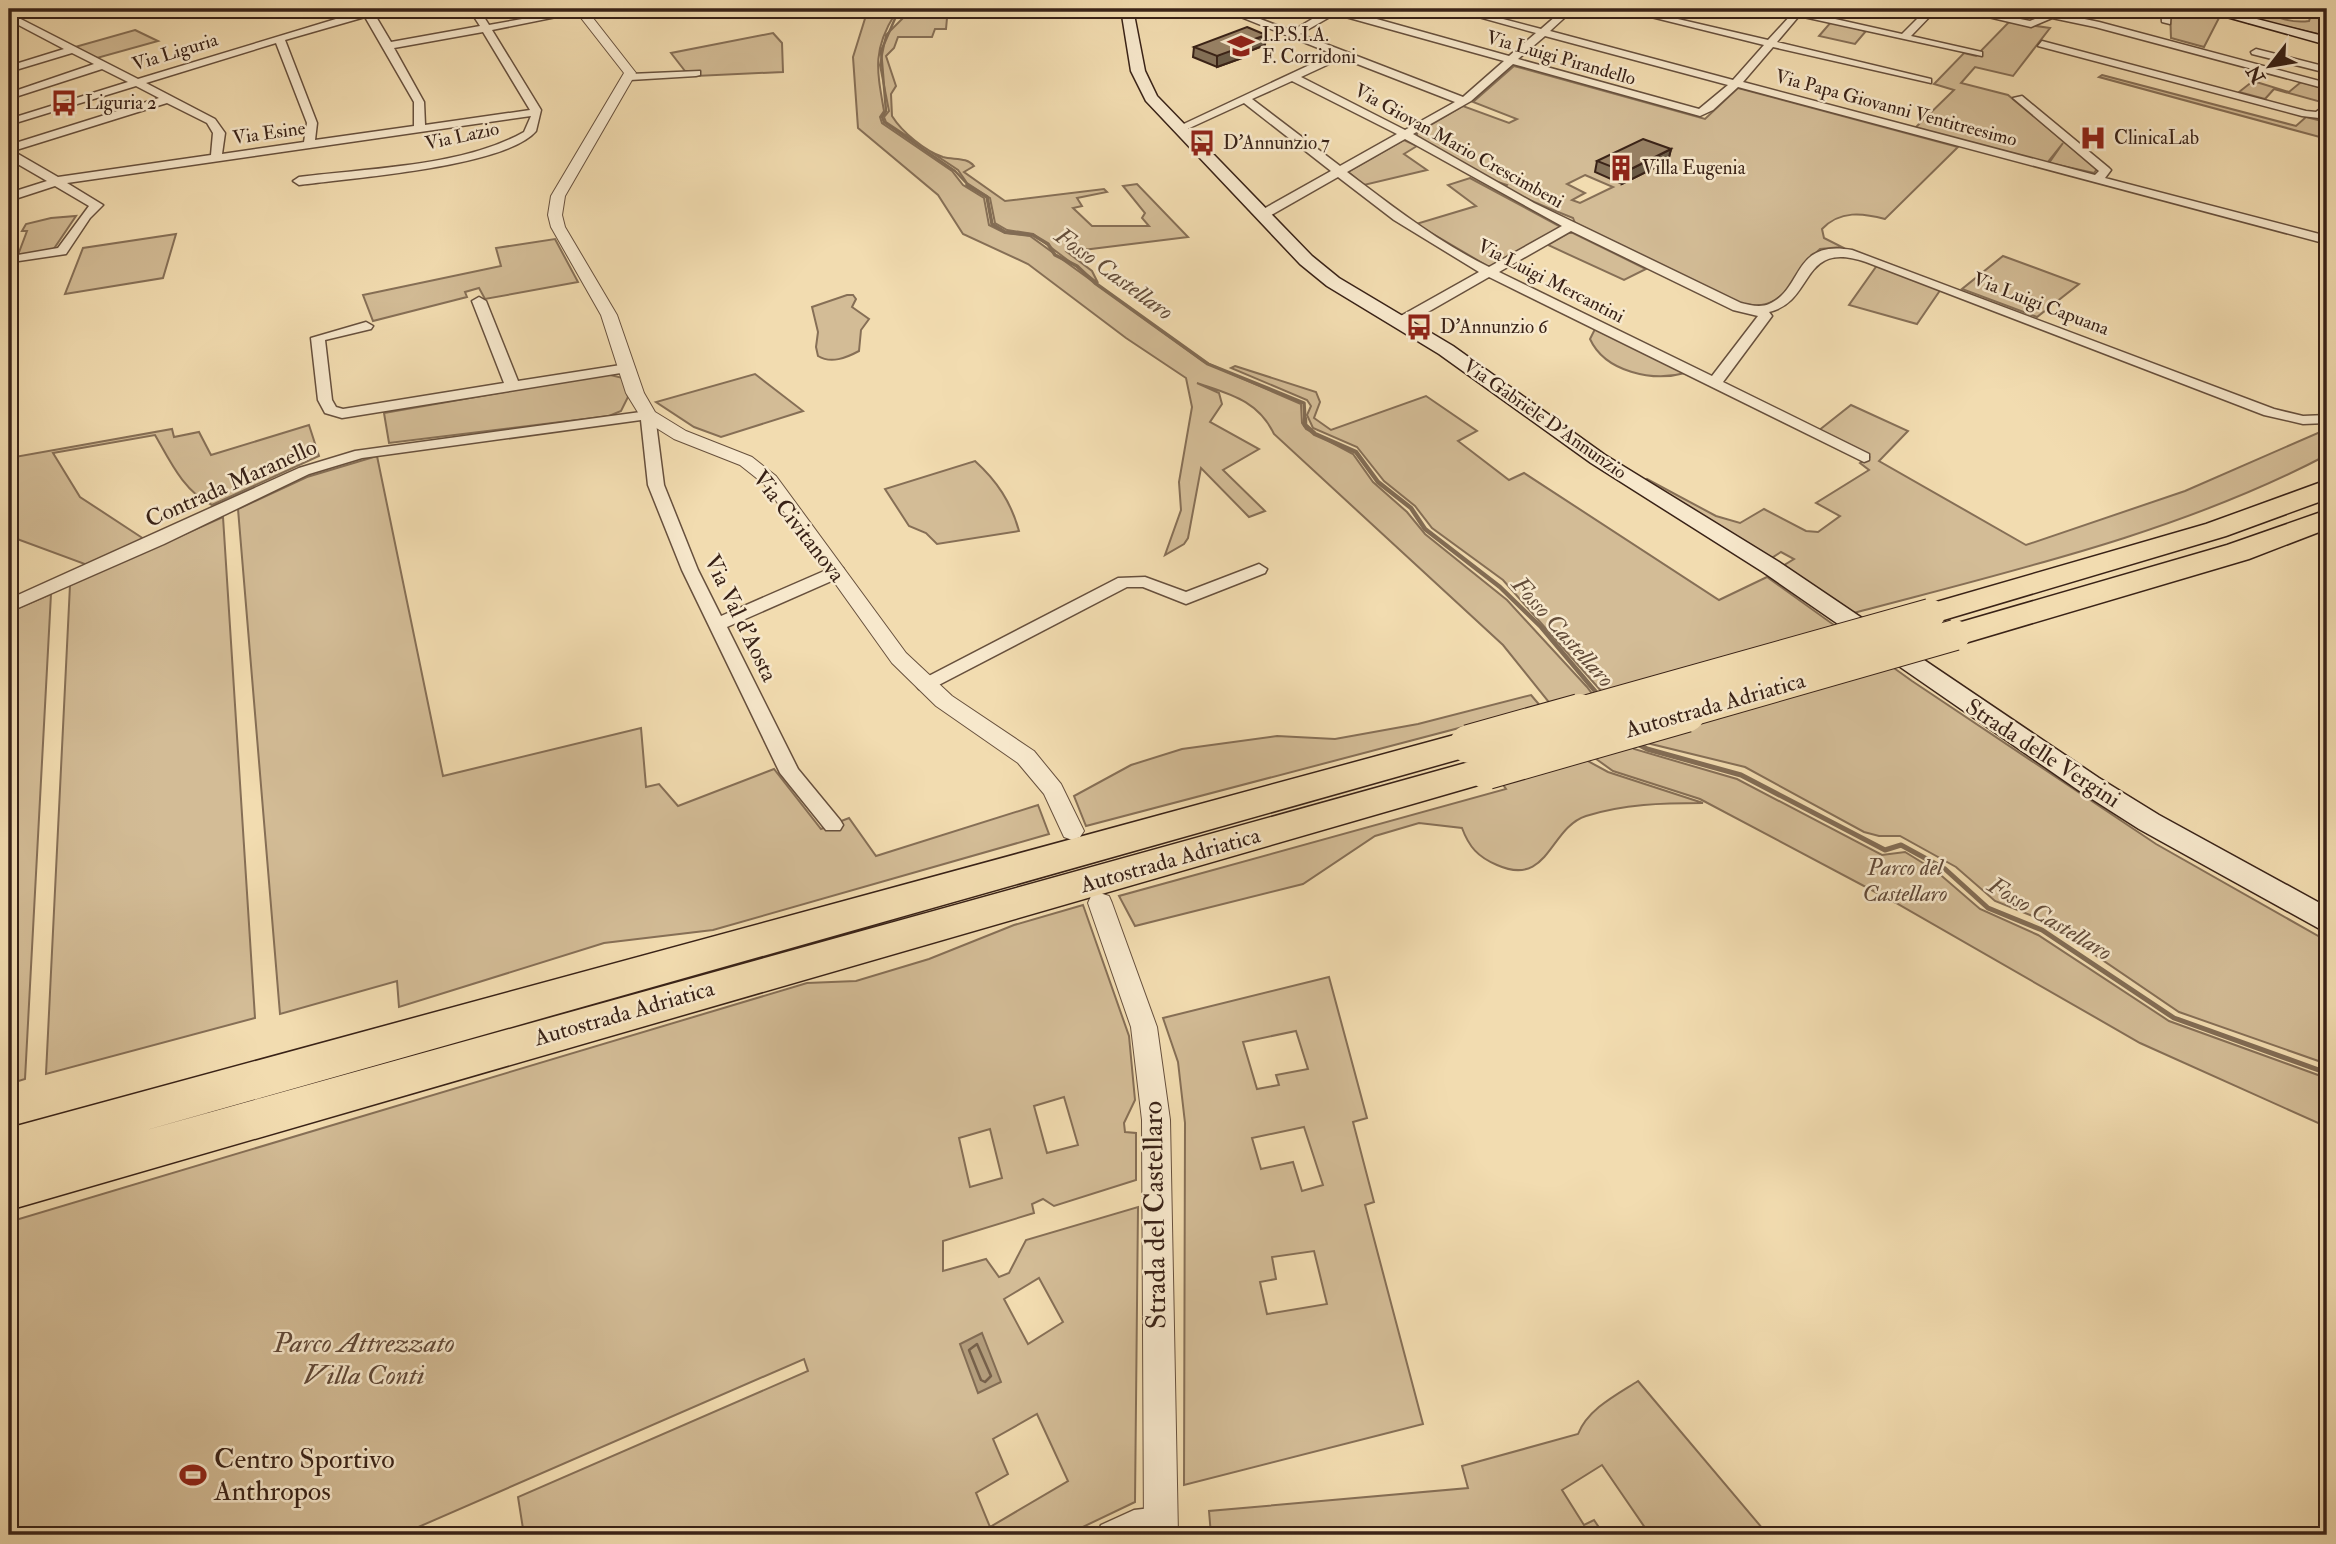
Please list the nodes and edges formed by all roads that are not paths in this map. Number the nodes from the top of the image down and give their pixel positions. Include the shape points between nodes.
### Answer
1 (392, 9) edge
2 (474, 9) edge
3 (584, 9) edge
4 (1127, 9) edge
5 (1226, 9) edge
6 (1455, 9) edge
7 (1569, 9) edge
8 (1624, 9) edge
9 (1779, 9) edge
10 (1932, 9) edge
11 (1959, 9) edge
12 (2166, 9) edge
13 (2204, 9) edge
14 (2228, 9) edge
15 (1334, 10) edge
16 (364, 11) edge
17 (1799, 11) edge
18 (9, 16) edge
19 (2252, 21) junction
20 (2167, 22) dead end
21 (486, 28) junction
22 (1544, 32) junction
23 (1292, 35) junction
24 (1904, 37) junction
25 (280, 38) junction
26 (2324, 39) edge
27 (1769, 44) junction
28 (2042, 44) dead end
29 (387, 46) junction
30 (73, 50) junction
31 (2256, 52) dead end
32 (1342, 54) junction
33 (1978, 54) dead end
34 (1509, 62) junction
35 (103, 65) junction
36 (9, 69) edge
37 (2327, 70) edge
38 (696, 73) dead end
39 (630, 77) junction
40 (1293, 77) junction
41 (1927, 81) dead end
42 (136, 83) junction
43 (1734, 83) junction
44 (2327, 86) edge
45 (9, 96) edge
46 (168, 99) junction
47 (1245, 99) junction
48 (2018, 99) dead end
49 (1462, 101) junction
50 (2327, 107) edge
51 (536, 112) junction
52 (9, 122) edge
53 (1179, 129) junction
54 (420, 130) junction
55 (1404, 134) junction
56 (309, 145) junction
57 (9, 151) edge
58 (216, 159) junction
59 (1339, 171) junction
60 (2098, 179) junction
61 (57, 181) junction
62 (299, 181) dead end
63 (9, 197) edge
64 (1262, 215) junction
65 (1571, 226) junction
66 (2327, 240) edge
67 (16, 260) dead end
68 (1488, 272) junction
69 (480, 301) dead end
70 (1762, 311) junction
71 (1402, 321) junction
72 (366, 326) dead end
73 (627, 368) junction
74 (1714, 383) junction
75 (513, 387) junction
76 (648, 415) junction
77 (2327, 419) edge
78 (1864, 457) dead end
79 (2327, 489) edge
80 (2327, 519) edge
81 (1771, 567) joint
82 (1259, 569) dead end
83 (837, 572) junction
84 (9, 606) edge
85 (716, 625) junction
86 (925, 685) junction
87 (1478, 757) junction
88 (833, 825) dead end
89 (1072, 831) dead end
90 (1100, 902) dead end
91 (2327, 921) edge
92 (9, 1148) edge
93 (9, 1189) edge
94 (1160, 1528) edge
95 (1111, 1535) edge

1 - 16 street, Via Liguria
2 - 21 street
3 - 21 street
3 - 39 street via 629,69
4 - 53 main road, Via Gabriele D'Annunzio via 1140,78
5 - 23 street
6 - 22 street, Via Papa Giovanni Ventitreesimo
7 - 22 street
8 - 27 street
9 - 17 street
10 - 24 street
11 - 44 street via 2031,24 2051,15 2096,23
12 - 20 street
13 - 19 main road
14 - 19 street
15 - 23 street
15 - 34 street, Via Luigi Pirandello
16 - 25 street, Via Liguria
16 - 29 street
17 - 24 street
17 - 27 street
18 - 30 street
19 - 26 main road
21 - 29 street
21 - 51 street
22 - 34 street
22 - 43 street, Via Papa Giovanni Ventitreesimo
23 - 32 street
24 - 33 street
25 - 42 street, Via Liguria
25 - 56 street via 312,122
27 - 41 street
27 - 43 street
28 - 50 street via 2306,114 2319,115
29 - 54 street via 419,102
30 - 35 street
30 - 36 street
31 - 37 street
32 - 40 street
32 - 49 street
34 - 43 street, Via Luigi Pirandello via 1700,113
34 - 49 street
35 - 42 street
35 - 45 street
38 - 39 street
39 - 73 street via 569,174 555,215 609,315
40 - 47 street
40 - 55 street, Via Giovan Mario Crescimbeni
42 - 46 street
42 - 52 street, Via Liguria
43 - 60 street, Via Papa Giovanni Ventitreesimo
46 - 57 street
46 - 58 street via 216,125
47 - 53 street
47 - 59 street, Via Luigi Mercantini
48 - 60 street via 2105,170
49 - 55 street
51 - 54 street, Via Esine
51 - 62 street, Via Lazio via 527,135 494,150
53 - 64 main road, Via Gabriele D'Annunzio
54 - 56 street, Via Esine
55 - 59 street
55 - 65 street, Via Giovan Mario Crescimbeni
56 - 58 street, Via Esine
57 - 61 street
58 - 61 street, Via Esine
59 - 64 street
59 - 68 street, Via Luigi Mercantini via 1414,228
60 - 66 street, Via Papa Giovanni Ventitreesimo
61 - 63 street, Via Esine
61 - 67 street via 97,207 85,216 62,251
64 - 71 main road, Via Gabriele D'Annunzio via 1322,274
65 - 68 street
65 - 70 street via 1728,303
68 - 71 street
68 - 74 street, Via Luigi Mercantini
69 - 75 street
70 - 74 street via 1765,316 1756,331
70 - 77 street, Via Luigi Capuana via 1782,304 1815,259 1833,252 1849,253 2269,412 2304,420
71 - 81 main road, Via Gabriele D'Annunzio via 1598,459
72 - 75 street via 318,338 330,410 358,414
73 - 75 street
73 - 76 street
74 - 78 street, Via Luigi Mercantini
76 - 83 street, Via Civitanova via 680,435 731,453 759,470
76 - 84 street, Contrada Maranello via 360,454 304,471
76 - 85 street, Via Val d'Aosta via 656,485
79 - 87 highway, Autostrada Adriatica, bridge via 2216,530 1930,614
80 - 87 highway, Autostrada Adriatica, bridge via 2238,552 1955,635
81 - 91 main road, Strada delle Vergini via 2090,785
82 - 86 street via 1186,598 1144,582 1124,582
83 - 85 street
83 - 86 street, Via Civitanova via 899,658
85 - 88 street, Via Val d'Aosta via 790,773
86 - 89 street, Via Civitanova via 1026,757 1053,790
87 - 92 highway, Autostrada Adriatica
87 - 93 highway, Autostrada Adriatica
90 - 94 street, Strada del Castellaro via 1144,1027 1151,1068 1156,1121
94 - 95 street via 1134,1524

